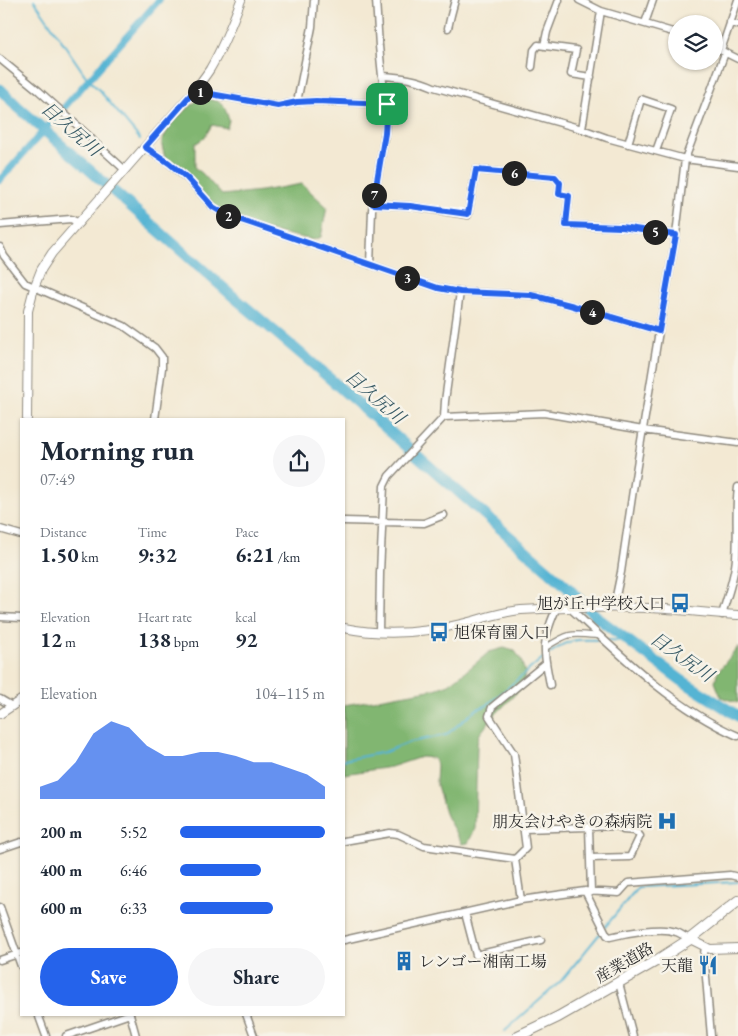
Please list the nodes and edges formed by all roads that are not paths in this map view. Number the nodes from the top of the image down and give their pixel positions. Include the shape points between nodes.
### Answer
1 (240, 0) edge
2 (314, 0) edge
3 (376, 0) edge
4 (455, 0) edge
5 (559, 0) edge
6 (578, 0) edge
7 (653, 0) edge
8 (738, 0) edge
9 (601, 11) junction
10 (730, 22) junction
11 (645, 23) junction
12 (738, 25) edge
13 (448, 28) dead end
14 (668, 30) edge
15 (544, 46) junction
16 (723, 51) joint
17 (0, 59) edge
18 (738, 59) edge
19 (532, 67) dead end
20 (716, 70) edge
21 (382, 76) junction
22 (591, 77) junction
23 (194, 91) junction
24 (297, 102) junction
25 (387, 104) junction
26 (582, 129) junction
27 (628, 144) junction
28 (145, 147) junction
29 (656, 151) junction
30 (685, 159) junction
31 (738, 166) edge
32 (124, 171) junction
33 (373, 204) junction
34 (78, 223) junction
35 (0, 225) edge
36 (676, 235) junction
37 (0, 248) edge
38 (370, 265) junction
39 (34, 288) junction
40 (460, 292) junction
41 (659, 331) junction
42 (444, 417) junction
43 (26, 418) edge
44 (155, 418) edge
45 (643, 430) junction
46 (738, 443) edge
47 (738, 487) edge
48 (444, 515) dead end
49 (345, 521) edge
50 (382, 522) junction
51 (0, 529) edge
52 (20, 535) edge
53 (613, 608) junction
54 (556, 609) junction
55 (572, 609) junction
56 (722, 615) junction
57 (738, 615) edge
58 (0, 617) edge
59 (20, 618) edge
60 (345, 628) edge
61 (379, 632) junction
62 (600, 636) junction
63 (545, 648) junction
64 (546, 662) junction
65 (550, 685) dead end
66 (0, 699) edge
67 (20, 701) edge
68 (12, 706) junction
69 (0, 714) edge
70 (738, 736) edge
71 (589, 827) junction
72 (524, 829) junction
73 (345, 841) edge
74 (20, 842) edge
75 (0, 849) edge
76 (590, 858) junction
77 (515, 859) junction
78 (738, 877) edge
79 (588, 892) junction
80 (521, 900) junction
81 (738, 901) edge
82 (0, 907) edge
83 (465, 913) junction
84 (690, 939) junction
85 (345, 940) edge
86 (541, 940) dead end
87 (705, 947) junction
88 (738, 948) edge
89 (19, 953) edge
90 (0, 960) edge
91 (619, 982) junction
92 (39, 1016) edge
93 (124, 1016) edge
94 (131, 1016) edge
95 (247, 1016) edge
96 (46, 1036) edge
97 (66, 1036) edge
98 (136, 1036) edge
99 (254, 1036) edge
100 (518, 1036) edge
101 (633, 1036) edge
102 (711, 1036) edge

1 - 23 street via 218,54
2 - 24 street
3 - 21 street
4 - 13 street
5 - 15 street
6 - 9 street
7 - 11 street
8 - 10 street
9 - 11 street
9 - 22 street
10 - 12 street
10 - 16 street
11 - 14 street
15 - 19 street via 538,45 534,50
15 - 22 street via 576,50 571,74
16 - 18 street
17 - 32 street via 86,133
20 - 30 street
21 - 25 street
21 - 26 street via 422,81
22 - 26 street
23 - 24 street via 278,106
23 - 28 street
24 - 25 street
25 - 33 street
26 - 27 street
27 - 29 street
27 - 29 street via 641,99 671,109
28 - 32 street
28 - 38 street via 186,177 213,207 226,215
29 - 30 street
30 - 31 street
30 - 36 street
32 - 34 street
33 - 36 street via 468,214 476,170 555,177 560,183 559,194 569,196 566,225 621,227
33 - 38 street
34 - 35 street via 71,219
34 - 39 street via 40,270
36 - 41 street
37 - 39 street via 17,274
38 - 40 street
39 - 43 street via 28,311
39 - 44 street via 124,326 155,348 162,357
40 - 41 street via 531,295
40 - 42 street
41 - 45 street
42 - 45 street via 544,413
42 - 50 street via 389,476 384,486
45 - 46 street
45 - 53 street
47 - 56 street via 735,566
48 - 50 street via 424,523
49 - 50 street
50 - 61 street
51 - 52 street
53 - 55 street
53 - 56 street
54 - 55 street
54 - 61 street via 494,614 436,630
54 - 63 street
55 - 62 street
56 - 57 street
58 - 59 street
60 - 61 street
62 - 63 street via 570,634
62 - 70 street via 662,690
63 - 64 street
64 - 65 street
64 - 72 street via 492,707 489,716 514,754
66 - 68 street
67 - 68 street
68 - 69 street
71 - 72 street
71 - 76 street
71 - 76 street via 619,826 640,836 630,857
72 - 77 street via 526,848
73 - 77 street via 390,832 424,846
74 - 75 street
76 - 79 street
77 - 80 street
78 - 79 street via 628,883 619,893
79 - 80 street
79 - 84 street via 610,937 666,929
80 - 83 street
81 - 84 main road, 産業道路
82 - 89 street
83 - 85 street
83 - 86 street via 476,955
84 - 87 street
84 - 91 main road, 産業道路
87 - 88 street
87 - 102 street
89 - 90 street
91 - 100 main road, 産業道路
91 - 101 street
92 - 96 street
93 - 97 street
94 - 98 street
95 - 99 street

